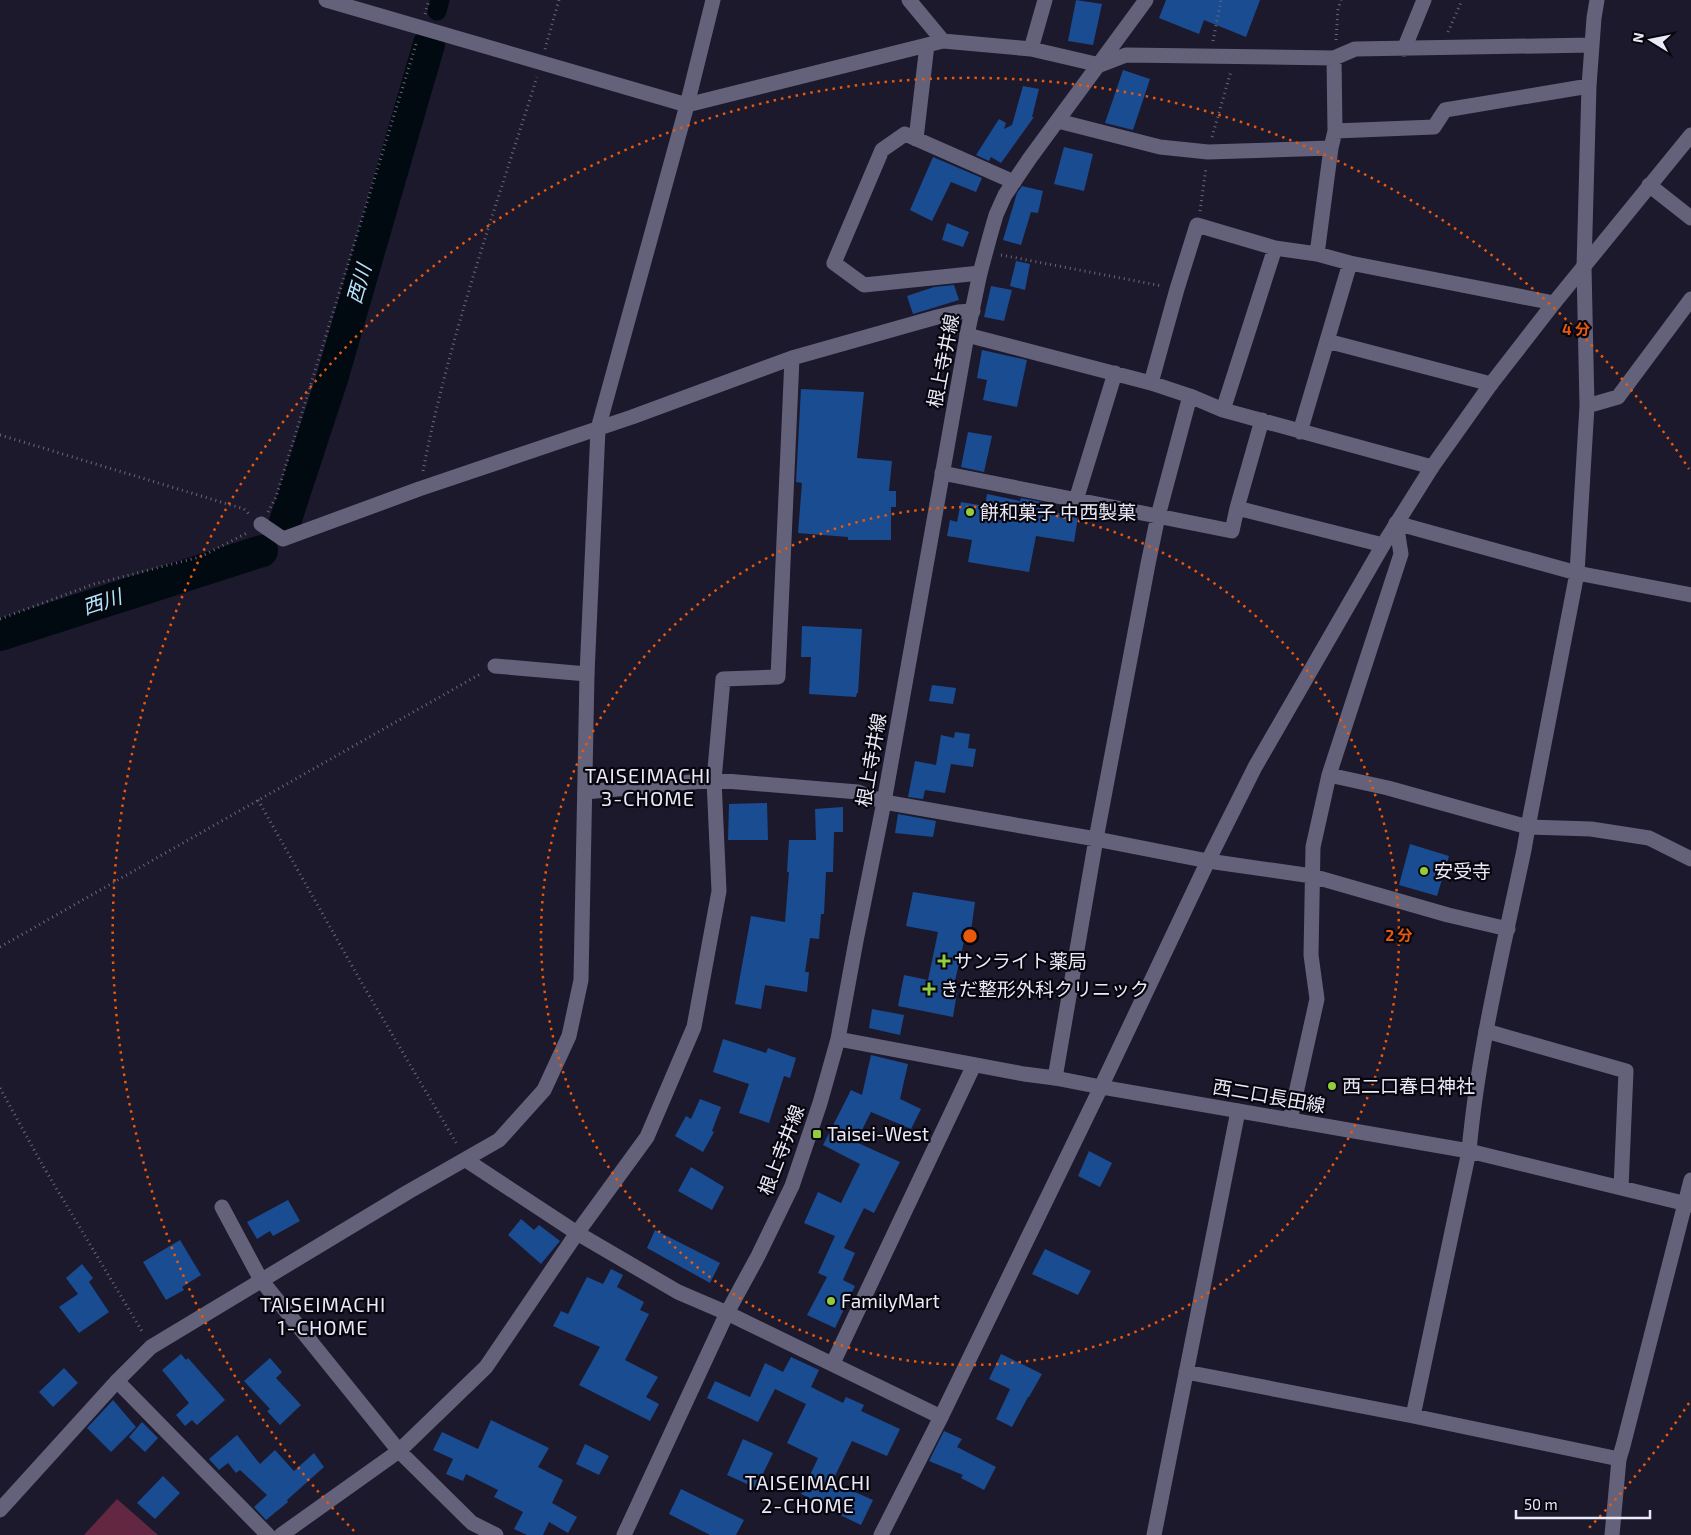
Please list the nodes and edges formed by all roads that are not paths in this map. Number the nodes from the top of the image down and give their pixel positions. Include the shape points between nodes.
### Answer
1 (326, 0) edge
2 (713, 0) edge
3 (909, 0) edge
4 (1045, 0) edge
5 (1146, 0) edge
6 (1424, 0) edge
7 (1597, 0) edge
8 (943, 41) junction
9 (927, 45) junction
10 (1592, 45) junction
11 (1031, 49) junction
12 (1404, 49) junction
13 (1334, 58) junction
14 (1100, 65) junction
15 (1589, 86) junction
16 (687, 105) junction
17 (1058, 121) junction
18 (1334, 131) junction
19 (1691, 135) edge
20 (916, 139) junction
21 (1331, 148) junction
22 (1014, 182) junction
23 (1650, 186) junction
24 (1691, 218) edge
25 (1275, 248) junction
26 (1317, 254) junction
27 (1350, 263) junction
28 (1584, 267) junction
29 (980, 273) junction
30 (1691, 299) edge
31 (1554, 303) junction
32 (973, 311) junction
33 (967, 335) junction
34 (1327, 341) junction
35 (792, 358) junction
36 (1115, 373) junction
37 (1150, 383) junction
38 (1491, 384) junction
39 (1190, 396) junction
40 (1587, 406) junction
41 (1223, 410) junction
42 (1262, 420) junction
43 (598, 429) junction
44 (1300, 432) junction
45 (1432, 467) junction
46 (942, 473) junction
47 (1076, 500) junction
48 (1237, 508) junction
49 (1158, 516) junction
50 (1396, 523) junction
51 (261, 524) road end
52 (1382, 545) junction
53 (1578, 573) junction
54 (1691, 595) edge
55 (495, 666) road end
56 (587, 674) junction
57 (1329, 775) junction
58 (714, 780) junction
59 (585, 792) junction
60 (884, 802) junction
61 (1528, 827) junction
62 (1096, 839) junction
63 (1691, 859) edge
64 (1208, 860) junction
65 (1312, 876) junction
66 (1508, 929) junction
67 (1486, 1031) junction
68 (838, 1039) junction
69 (974, 1065) junction
70 (1055, 1078) junction
71 (1101, 1087) junction
72 (1238, 1111) junction
73 (1290, 1120) junction
74 (1469, 1151) junction
75 (466, 1160) junction
76 (1691, 1180) edge
77 (1621, 1188) junction
78 (1688, 1204) edge
79 (222, 1207) dead end
80 (577, 1233) junction
81 (262, 1280) junction
82 (727, 1313) junction
83 (833, 1364) junction
84 (1186, 1372) junction
85 (117, 1381) junction
86 (1413, 1416) junction
87 (941, 1417) junction
88 (399, 1451) junction
89 (1619, 1459) junction
90 (0, 1510) edge
91 (268, 1535) edge
92 (281, 1535) edge
93 (496, 1535) edge
94 (624, 1535) edge
95 (881, 1535) edge
96 (1154, 1535) edge
97 (1612, 1535) edge

1 - 16 street
2 - 16 street
3 - 8 street
4 - 11 street
5 - 14 street, 根上寺井線
6 - 12 street
7 - 10 street
8 - 9 street
8 - 11 street
9 - 16 street
9 - 20 street
10 - 12 street
10 - 15 street
11 - 14 street
12 - 13 street via 1355,49
13 - 14 street via 1126,55
13 - 18 street
14 - 17 street, 根上寺井線
15 - 18 street via 1445,110 1434,127
15 - 28 street
16 - 43 street
17 - 21 street via 1160,147 1208,152
17 - 22 street, 根上寺井線
18 - 21 street
19 - 23 street
20 - 22 street
20 - 29 street via 905,134 882,150 834,263 864,286
21 - 26 street
22 - 29 street, 根上寺井線 via 996,215
23 - 24 street
23 - 28 street
25 - 26 street
25 - 37 street via 1197,225
25 - 41 street
26 - 27 street
27 - 31 street
27 - 34 street
28 - 31 street
28 - 40 street
29 - 32 street, 根上寺井線
30 - 40 street via 1618,397
31 - 38 street
32 - 33 street, 根上寺井線
32 - 35 street via 937,317
33 - 36 street
33 - 46 street, 根上寺井線
34 - 38 street
34 - 44 street
35 - 43 street
35 - 58 street via 778,677 722,679
36 - 37 street
36 - 47 street
37 - 39 street
38 - 45 street
39 - 41 street
39 - 49 street
40 - 53 street
41 - 42 street
42 - 44 street
42 - 48 street
43 - 51 street via 419,489 284,539
43 - 56 street
44 - 45 street
45 - 50 street
46 - 47 street
46 - 60 street, 根上寺井線
47 - 49 street
48 - 49 street via 1232,531
48 - 52 street
49 - 62 street
50 - 52 street
50 - 53 street
50 - 57 street via 1400,554
52 - 64 street via 1255,767
53 - 54 street
53 - 61 street
55 - 56 street
56 - 59 street
57 - 61 street
57 - 65 street via 1313,847
58 - 59 street
58 - 60 street via 858,792
58 - 80 street via 719,891 694,1027 647,1137
59 - 75 street via 581,980 569,1036 544,1090 499,1140
60 - 62 street
60 - 68 street, 根上寺井線
61 - 63 street via 1591,829 1649,838
61 - 66 street
62 - 64 street
62 - 70 street
64 - 65 street
64 - 71 street
65 - 66 street
65 - 73 street via 1311,954 1317,999
66 - 67 street
67 - 74 street
67 - 77 street via 1626,1072
68 - 69 street, 西二口長田線
68 - 82 street, 根上寺井線 via 792,1186
69 - 70 street, 西二口長田線
69 - 83 street
70 - 71 street, 西二口長田線
71 - 72 street, 西二口長田線
71 - 87 street
72 - 73 street, 西二口長田線
72 - 84 street
73 - 74 street, 西二口長田線
74 - 77 street, 西二口長田線
74 - 86 street
75 - 80 street
75 - 81 street
76 - 78 street
77 - 78 street, 西二口長田線
78 - 89 street
79 - 81 street
80 - 82 street via 678,1292
80 - 88 street via 486,1367
81 - 85 street via 151,1347
81 - 88 street
82 - 83 street
82 - 94 street, 根上寺井線
83 - 87 street
84 - 86 street
84 - 96 street
85 - 90 street
85 - 91 street
86 - 89 street
87 - 95 street
88 - 92 street
88 - 93 street via 472,1523
89 - 97 street

